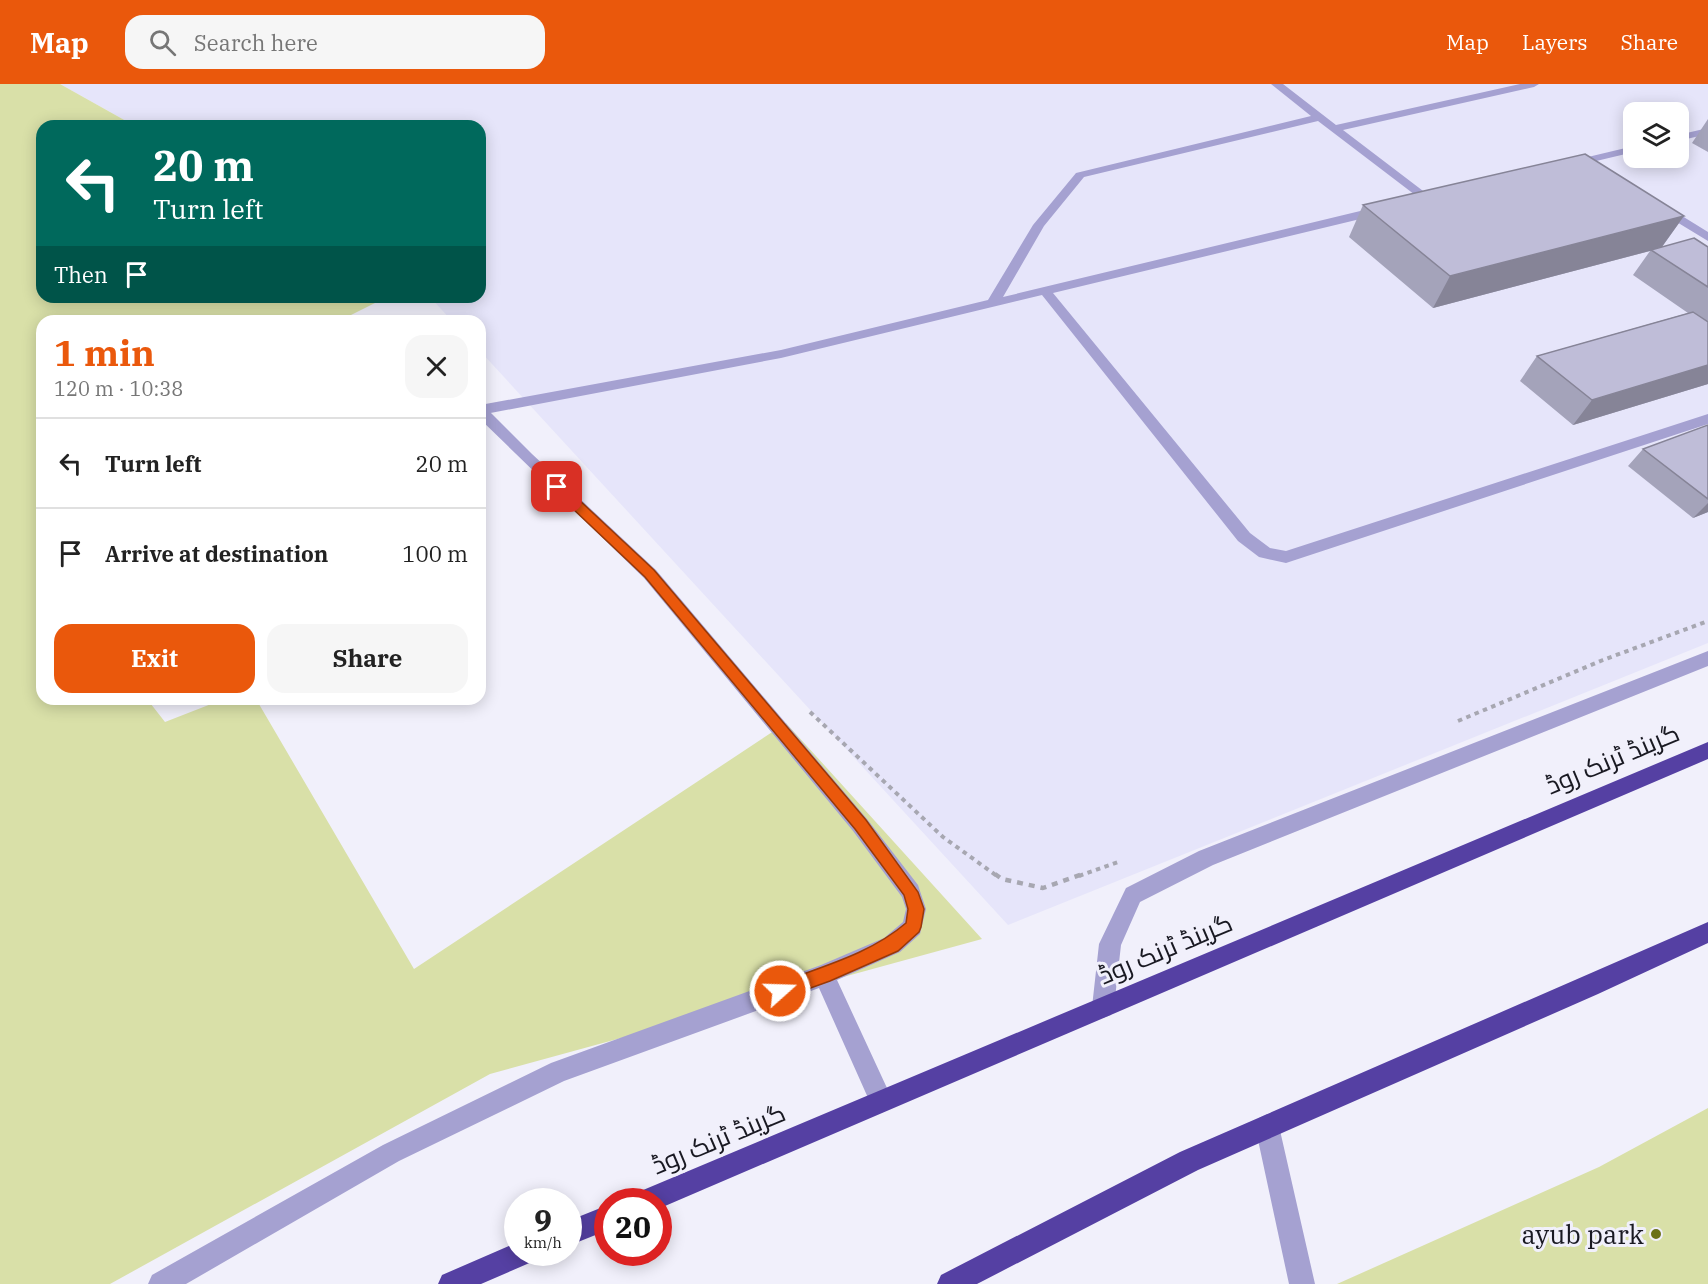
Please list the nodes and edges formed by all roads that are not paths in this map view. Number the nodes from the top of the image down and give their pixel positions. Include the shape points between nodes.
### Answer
1 (1276, 84) edge
2 (1534, 84) edge
3 (1320, 117) junction
4 (1335, 128) junction
5 (1708, 130) edge
6 (1689, 135) edge
7 (1623, 151) edge
8 (1585, 160) junction
9 (1563, 166) edge
10 (1604, 172) edge
11 (1427, 199) edge
12 (1652, 202) edge
13 (1392, 207) edge
14 (1708, 237) edge
15 (1045, 291) junction
16 (993, 303) junction
17 (486, 409) edge
18 (486, 416) edge
19 (1708, 419) edge
20 (1708, 658) edge
21 (1708, 750) edge
22 (1708, 932) edge
23 (825, 975) junction
24 (1103, 1007) junction
25 (881, 1101) junction
26 (1267, 1126) junction
27 (672, 1190) edge
28 (504, 1261) edge
29 (161, 1284) edge
30 (451, 1284) edge
31 (950, 1284) edge
32 (1302, 1284) edge

1 - 3 street
2 - 4 street
3 - 4 street
3 - 16 street via 1080,175 1039,225
4 - 11 street
5 - 6 street
7 - 8 street
8 - 9 street
8 - 10 street
12 - 14 street
13 - 15 street
15 - 16 street
15 - 19 street via 1244,537 1265,553 1286,557
16 - 17 street via 781,354
18 - 23 street via 650,574 860,825 910,892 916,909 913,927 892,945
20 - 24 street via 1206,858 1133,895 1110,944
21 - 24 highway, گرینڈ ٹرنک روڈ
22 - 26 highway
23 - 25 street
23 - 29 street via 559,1071 391,1154
24 - 25 highway, گرینڈ ٹرنک روڈ
25 - 27 highway, گرینڈ ٹرنک روڈ
26 - 31 highway via 1189,1161
26 - 32 street
28 - 30 highway

